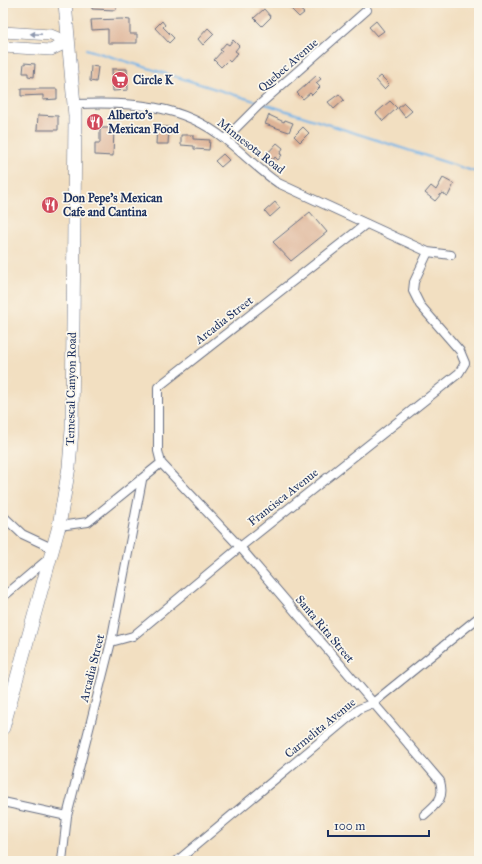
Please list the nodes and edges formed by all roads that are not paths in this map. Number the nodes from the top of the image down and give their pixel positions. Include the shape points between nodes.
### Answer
1 (65, 3) edge
2 (367, 10) dead end
3 (3, 32) edge
4 (68, 42) junction
5 (3, 47) edge
6 (75, 104) junction
7 (225, 139) junction
8 (366, 224) junction
9 (428, 252) junction
10 (450, 255) dead end
11 (3, 414) edge
12 (3, 422) edge
13 (161, 464) junction
14 (142, 480) junction
15 (3, 516) edge
16 (59, 526) junction
17 (240, 547) junction
18 (50, 554) junction
19 (3, 597) edge
20 (479, 617) edge
21 (111, 642) junction
22 (373, 703) junction
23 (3, 728) edge
24 (3, 802) edge
25 (424, 815) dead end
26 (67, 816) junction
27 (62, 861) edge
28 (177, 861) edge

1 - 4 main road, Temescal Canyon Road
2 - 7 street, Quebec Avenue via 265,99
4 -> 3 main road via 51,35
4 - 5 main road via 50,50
4 - 6 main road, Temescal Canyon Road
6 - 7 street, Minnesota Road via 140,104 159,108 204,124
6 - 16 main road, Temescal Canyon Road via 72,430
7 - 8 street, Minnesota Road via 260,171 278,183
8 - 9 street, Minnesota Road
8 - 13 street, Arcadia Street via 158,387 158,451
9 - 10 street, Minnesota Road
9 - 17 street, Francisca Avenue via 414,282 413,291 420,305 460,351 465,364 459,373
11 - 12 street
13 - 14 street
13 - 17 street, Santa Rita Street
14 - 16 street via 88,522
14 - 21 street, Arcadia Street
15 - 18 street via 22,534
16 - 18 main road, Temescal Canyon Road
17 - 21 street, Francisca Avenue via 133,636
17 - 22 street, Santa Rita Street
18 - 19 street
18 - 23 main road, Temescal Canyon Road
20 - 22 street, Carmelita Avenue
21 - 26 street, Arcadia Street
22 - 25 street, Santa Rita Street via 440,781 443,792 440,800
22 - 28 street, Carmelita Avenue via 359,709
24 - 26 street
26 - 27 street, Arcadia Street

